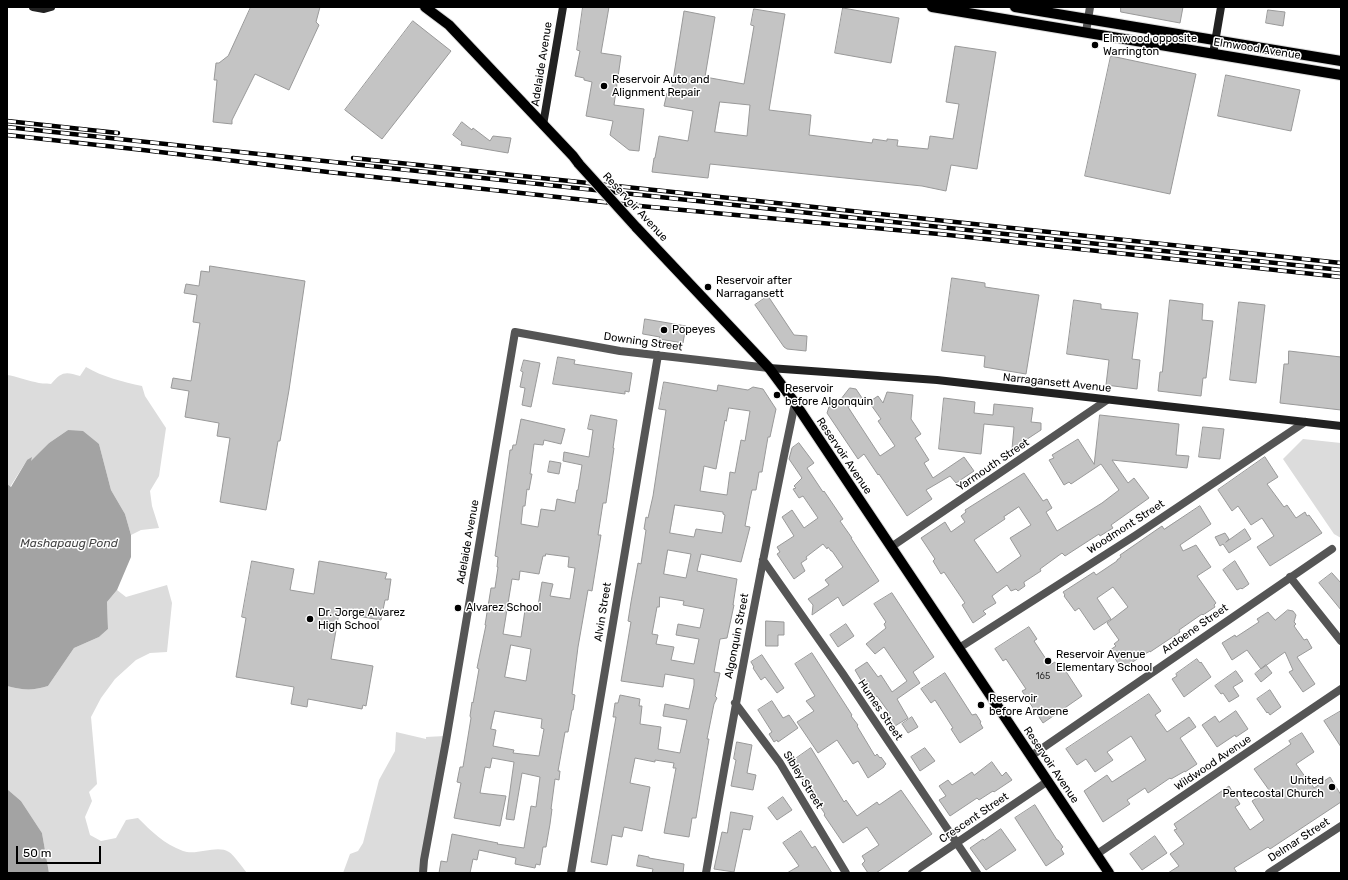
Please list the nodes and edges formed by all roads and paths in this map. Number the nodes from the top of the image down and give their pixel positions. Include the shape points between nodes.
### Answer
1 (33, 7) edge
2 (50, 7) edge
3 (563, 7) edge
4 (932, 7) edge
5 (1015, 7) edge
6 (1090, 7) edge
7 (1221, 7) edge
8 (428, 8) edge
9 (959, 9) edge
10 (1088, 19) junction
11 (1086, 32) junction
12 (1215, 40) junction
13 (1213, 54) junction
14 (1341, 61) edge
15 (1341, 74) edge
16 (543, 125) junction
17 (515, 332) joint
18 (658, 355) junction
19 (769, 368) junction
20 (1107, 400) junction
21 (795, 403) junction
22 (1305, 422) junction
23 (1341, 426) edge
24 (891, 547) junction
25 (1332, 549) dead end
26 (763, 560) junction
27 (1290, 577) junction
28 (1341, 641) edge
29 (959, 648) junction
30 (1341, 689) edge
31 (735, 703) junction
32 (1031, 756) junction
33 (1048, 781) junction
34 (1341, 826) edge
35 (957, 843) junction
36 (1097, 854) junction
37 (423, 873) edge
38 (571, 873) edge
39 (706, 873) edge
40 (846, 873) edge
41 (912, 873) edge
42 (977, 873) edge
43 (1110, 873) edge
44 (1269, 873) edge

1 - 2 street
3 - 16 street, Adelaide Avenue
4 - 9 main road, Elmwood Avenue
5 - 10 main road, Elmwood Avenue
6 - 10 street
7 - 12 street
8 - 16 main road, Reservoir Avenue via 449,26
9 - 11 main road, Elmwood Avenue
10 - 11 street
10 - 12 main road, Elmwood Avenue
11 - 13 main road, Elmwood Avenue
12 - 13 street
12 - 14 main road, Elmwood Avenue
13 - 15 main road, Elmwood Avenue
16 - 19 main road, Reservoir Avenue, bridge
17 - 18 street, Downing Street via 620,351
17 - 37 street, Adelaide Avenue
18 - 19 street, Downing Street
18 - 38 street, Alvin Street
19 - 20 street, Narragansett Avenue via 937,380
19 - 21 main road, Reservoir Avenue
20 - 22 street, Narragansett Avenue
20 - 24 street, Yarmouth Street
21 - 24 main road, Reservoir Avenue
21 - 26 street, Algonquin Street
22 - 23 street, Narragansett Avenue
22 - 29 street, Woodmont Street via 1136,535
24 - 29 main road, Reservoir Avenue
25 - 27 street, Ardoene Street
26 - 31 street, Algonquin Street
26 - 35 street, Humes Street
27 - 28 street
27 - 32 street, Ardoene Street
29 - 32 main road, Reservoir Avenue
30 - 36 street, Wildwood Avenue
31 - 39 street, Algonquin Street
31 - 40 street, Sibley Street via 780,763
32 - 33 main road, Reservoir Avenue
33 - 35 street, Crescent Street
33 - 36 main road, Reservoir Avenue
34 - 44 street, Delmar Street
35 - 41 street, Crescent Street
35 - 42 street, Humes Street
36 - 43 main road, Reservoir Avenue

